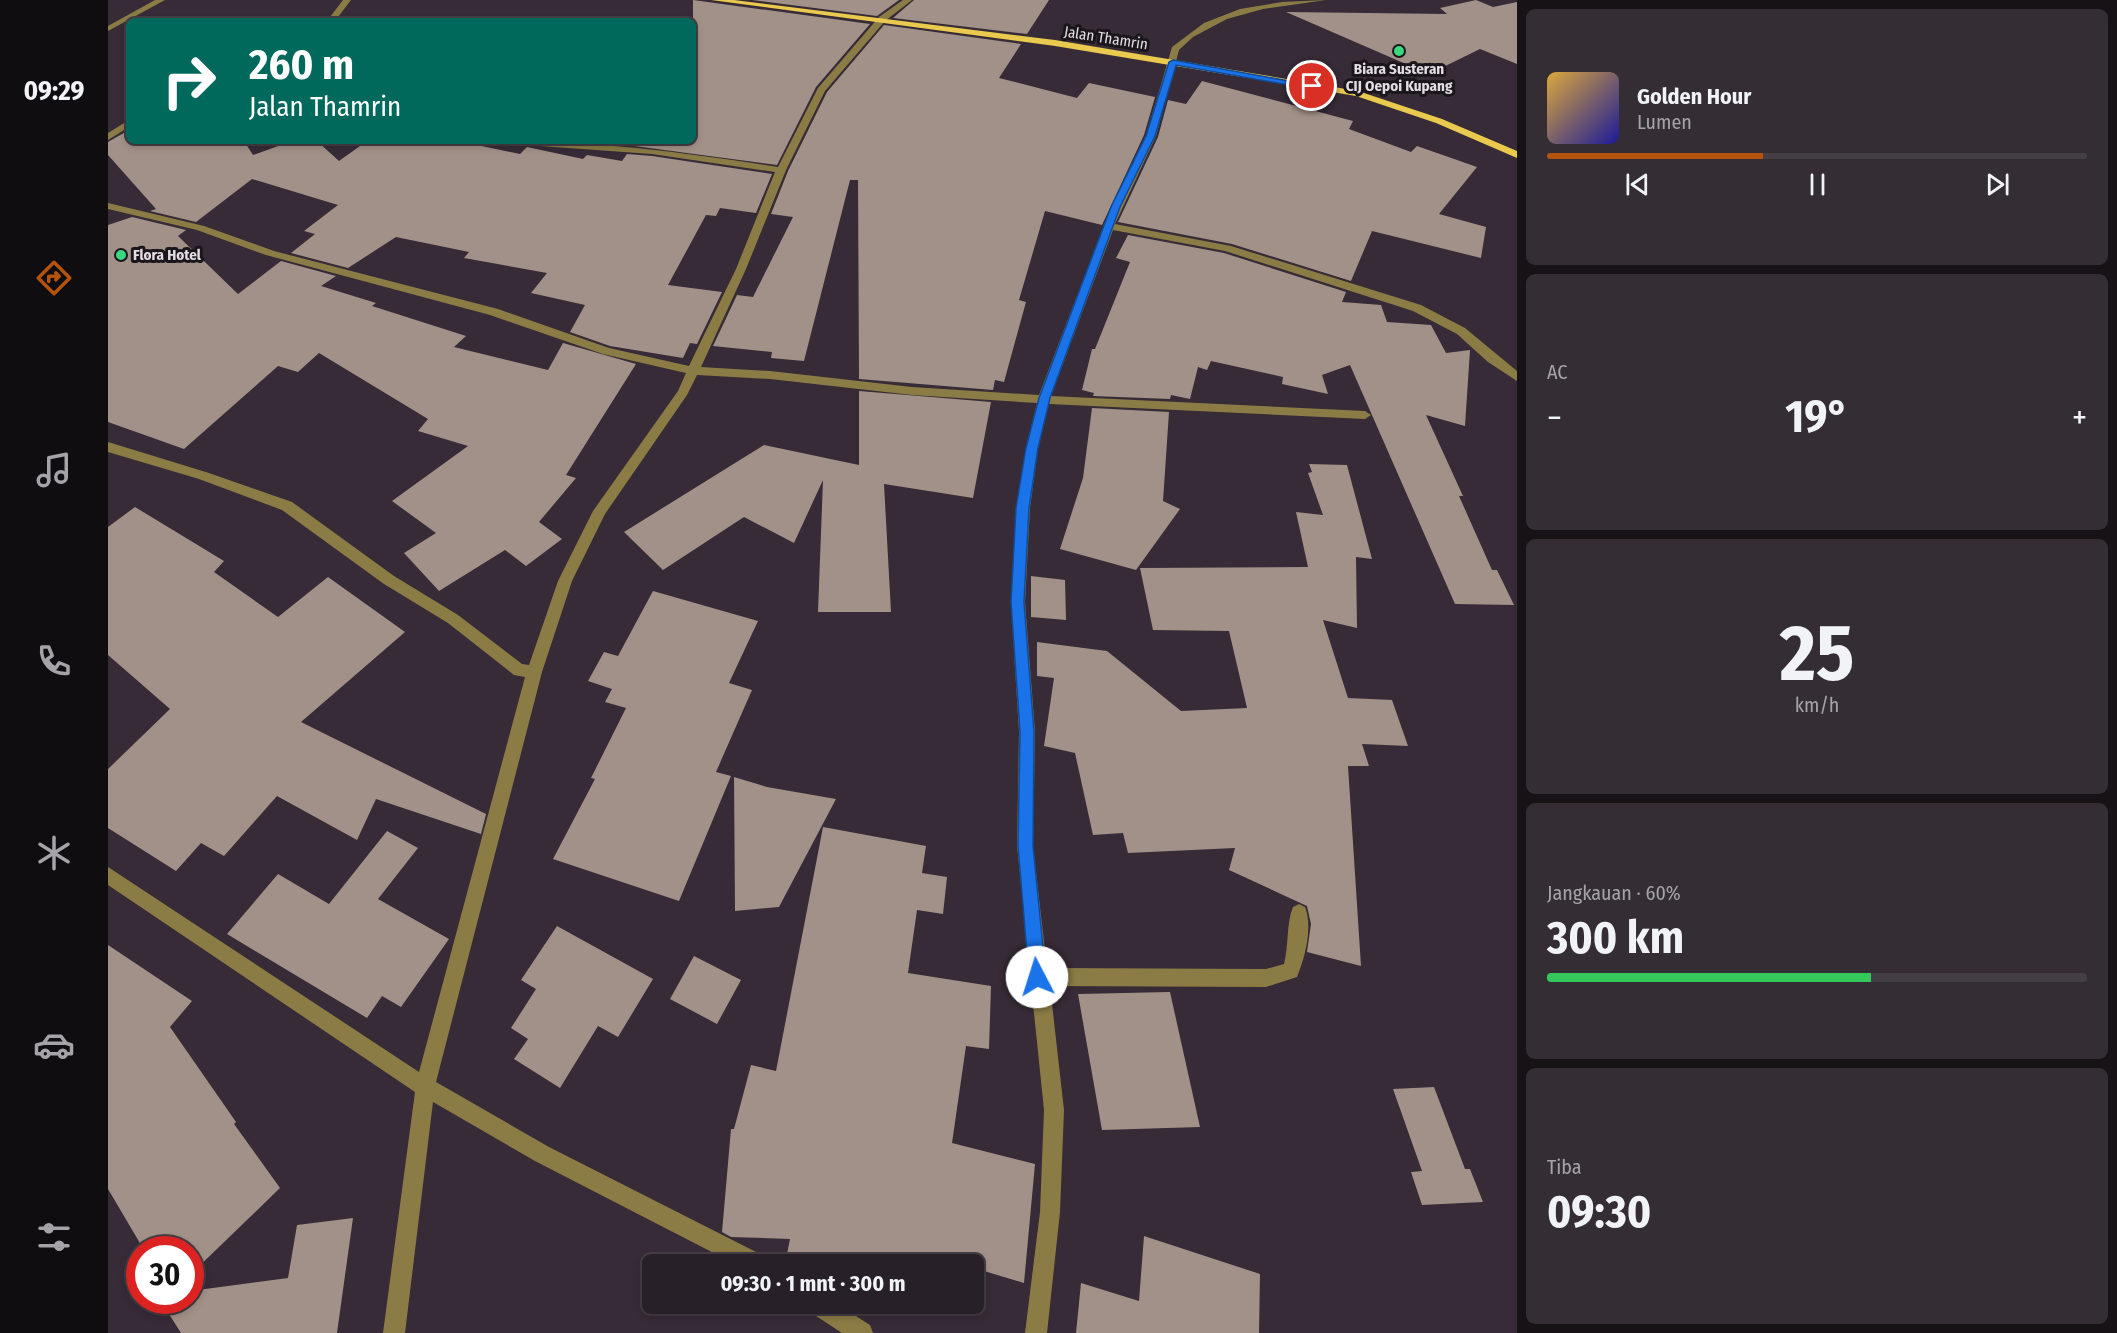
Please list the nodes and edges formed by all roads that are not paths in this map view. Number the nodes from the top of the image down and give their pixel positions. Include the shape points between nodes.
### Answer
1 (161, 0) edge
2 (347, 0) edge
3 (716, 0) edge
4 (908, 0) edge
5 (1322, 0) edge
6 (128, 18) edge
7 (333, 18) edge
8 (126, 19) edge
9 (882, 19) junction
10 (108, 29) edge
11 (1173, 62) junction
12 (126, 125) edge
13 (108, 137) edge
14 (554, 144) edge
15 (1517, 155) edge
16 (781, 170) junction
17 (108, 206) edge
18 (1109, 226) junction
19 (694, 371) junction
20 (1517, 377) edge
21 (1044, 398) junction
22 (1365, 415) dead end
23 (108, 447) edge
24 (534, 672) junction
25 (108, 875) edge
26 (1299, 913) dead end
27 (1037, 977) junction
28 (425, 1087) junction
29 (737, 1254) edge
30 (833, 1314) edge
31 (394, 1333) edge
32 (862, 1333) edge
33 (1036, 1333) edge

1 - 6 street
2 - 7 street
3 - 9 main road, Jalan Thamrin
4 - 9 street
5 - 11 street via 1255,7 1223,17 1184,39 1175,49
8 - 10 street
9 - 11 main road, Jalan Thamrin
9 - 16 street via 821,90
11 - 15 main road, Jalan Thamrin via 1358,94 1439,121
11 - 18 street via 1150,136
12 - 13 street
14 - 16 street via 652,151
16 - 19 street
17 - 19 street via 200,228 270,253 494,312 607,351
18 - 20 street via 1227,248 1417,308 1461,331
18 - 21 street
19 - 21 street via 771,375 912,391
19 - 24 street via 600,512 565,581
21 - 22 street
21 - 27 street via 1023,508 1017,602 1027,732 1025,846
23 - 24 street via 287,506 390,580 453,619 519,670
24 - 28 street
25 - 28 street
26 - 27 street via 1297,950 1291,971 1266,978
27 - 33 street via 1054,1110 1050,1212
28 - 29 street via 542,1154
28 - 31 street
30 - 32 street

